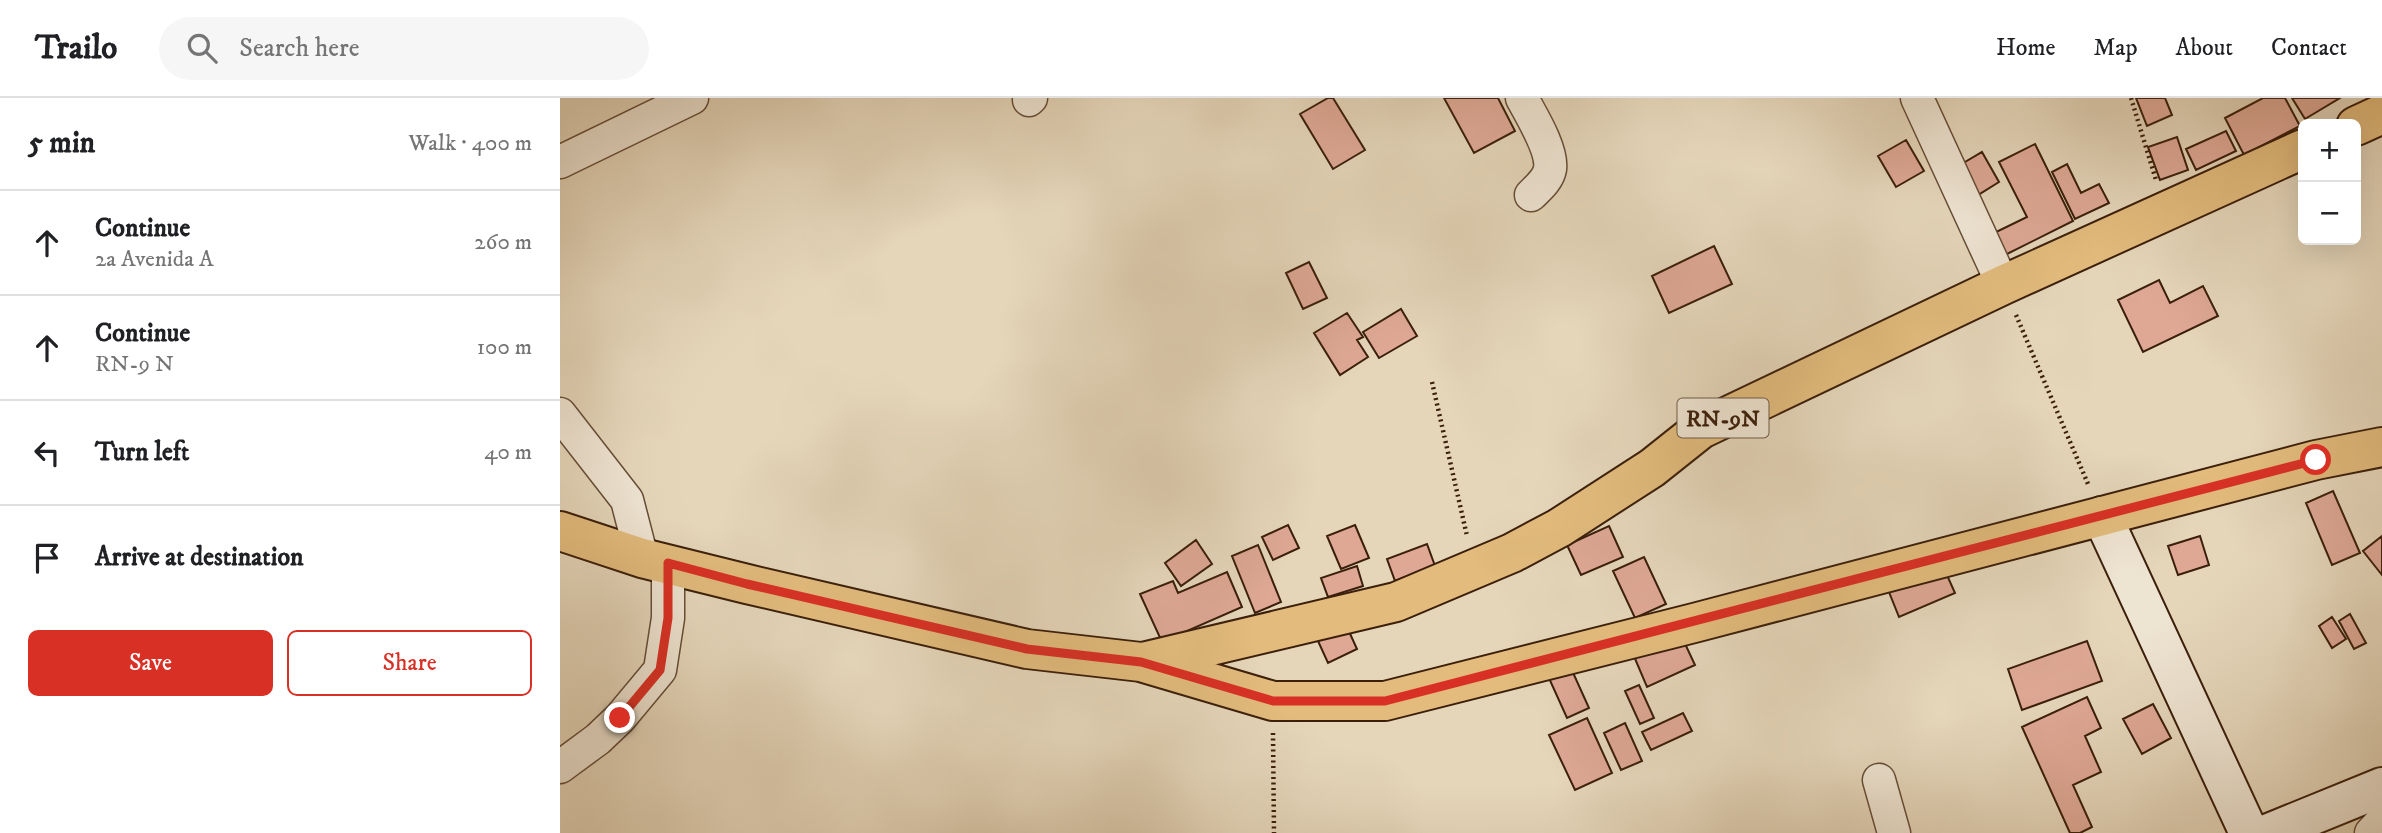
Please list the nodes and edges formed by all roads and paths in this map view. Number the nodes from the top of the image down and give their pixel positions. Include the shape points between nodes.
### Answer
1 (692, 98) edge
2 (1522, 98) edge
3 (1917, 98) edge
4 (2131, 98) edge
5 (2382, 114) edge
6 (2361, 124) edge
7 (2298, 151) edge
8 (560, 162) edge
9 (1531, 195) dead end
10 (2166, 210) junction
11 (2003, 285) junction
12 (1432, 382) dead end
13 (560, 414) edge
14 (2382, 447) edge
15 (2102, 516) junction
16 (560, 531) edge
17 (1468, 539) dead end
18 (655, 560) junction
19 (1141, 662) junction
20 (1273, 701) junction
21 (560, 767) edge
22 (1879, 780) dead end
23 (2382, 787) edge
24 (2382, 821) edge
25 (1274, 833) edge
26 (1894, 833) edge
27 (2249, 833) edge
28 (2269, 833) edge
29 (2371, 833) edge

1 - 8 street
2 - 9 street via 1548,151 1550,169
3 - 11 street
4 - 10 path
5 - 6 main road
7 - 10 main road, RN-9N
10 - 11 main road, RN-9N
11 - 15 path
11 - 19 main road, RN-9N via 1701,429 1652,468 1512,553 1396,602
12 - 17 path
13 - 18 street via 627,500
14 - 15 main road, RN-9N
15 - 20 main road, RN-9N via 1385,701
15 - 27 main road
16 - 18 main road, RN-9N
18 - 19 main road, RN-9N via 1027,649
18 - 21 street via 668,618 660,670 613,725
19 - 20 main road, RN-9N
20 - 25 path
22 - 26 street
23 - 28 main road
24 - 29 street

